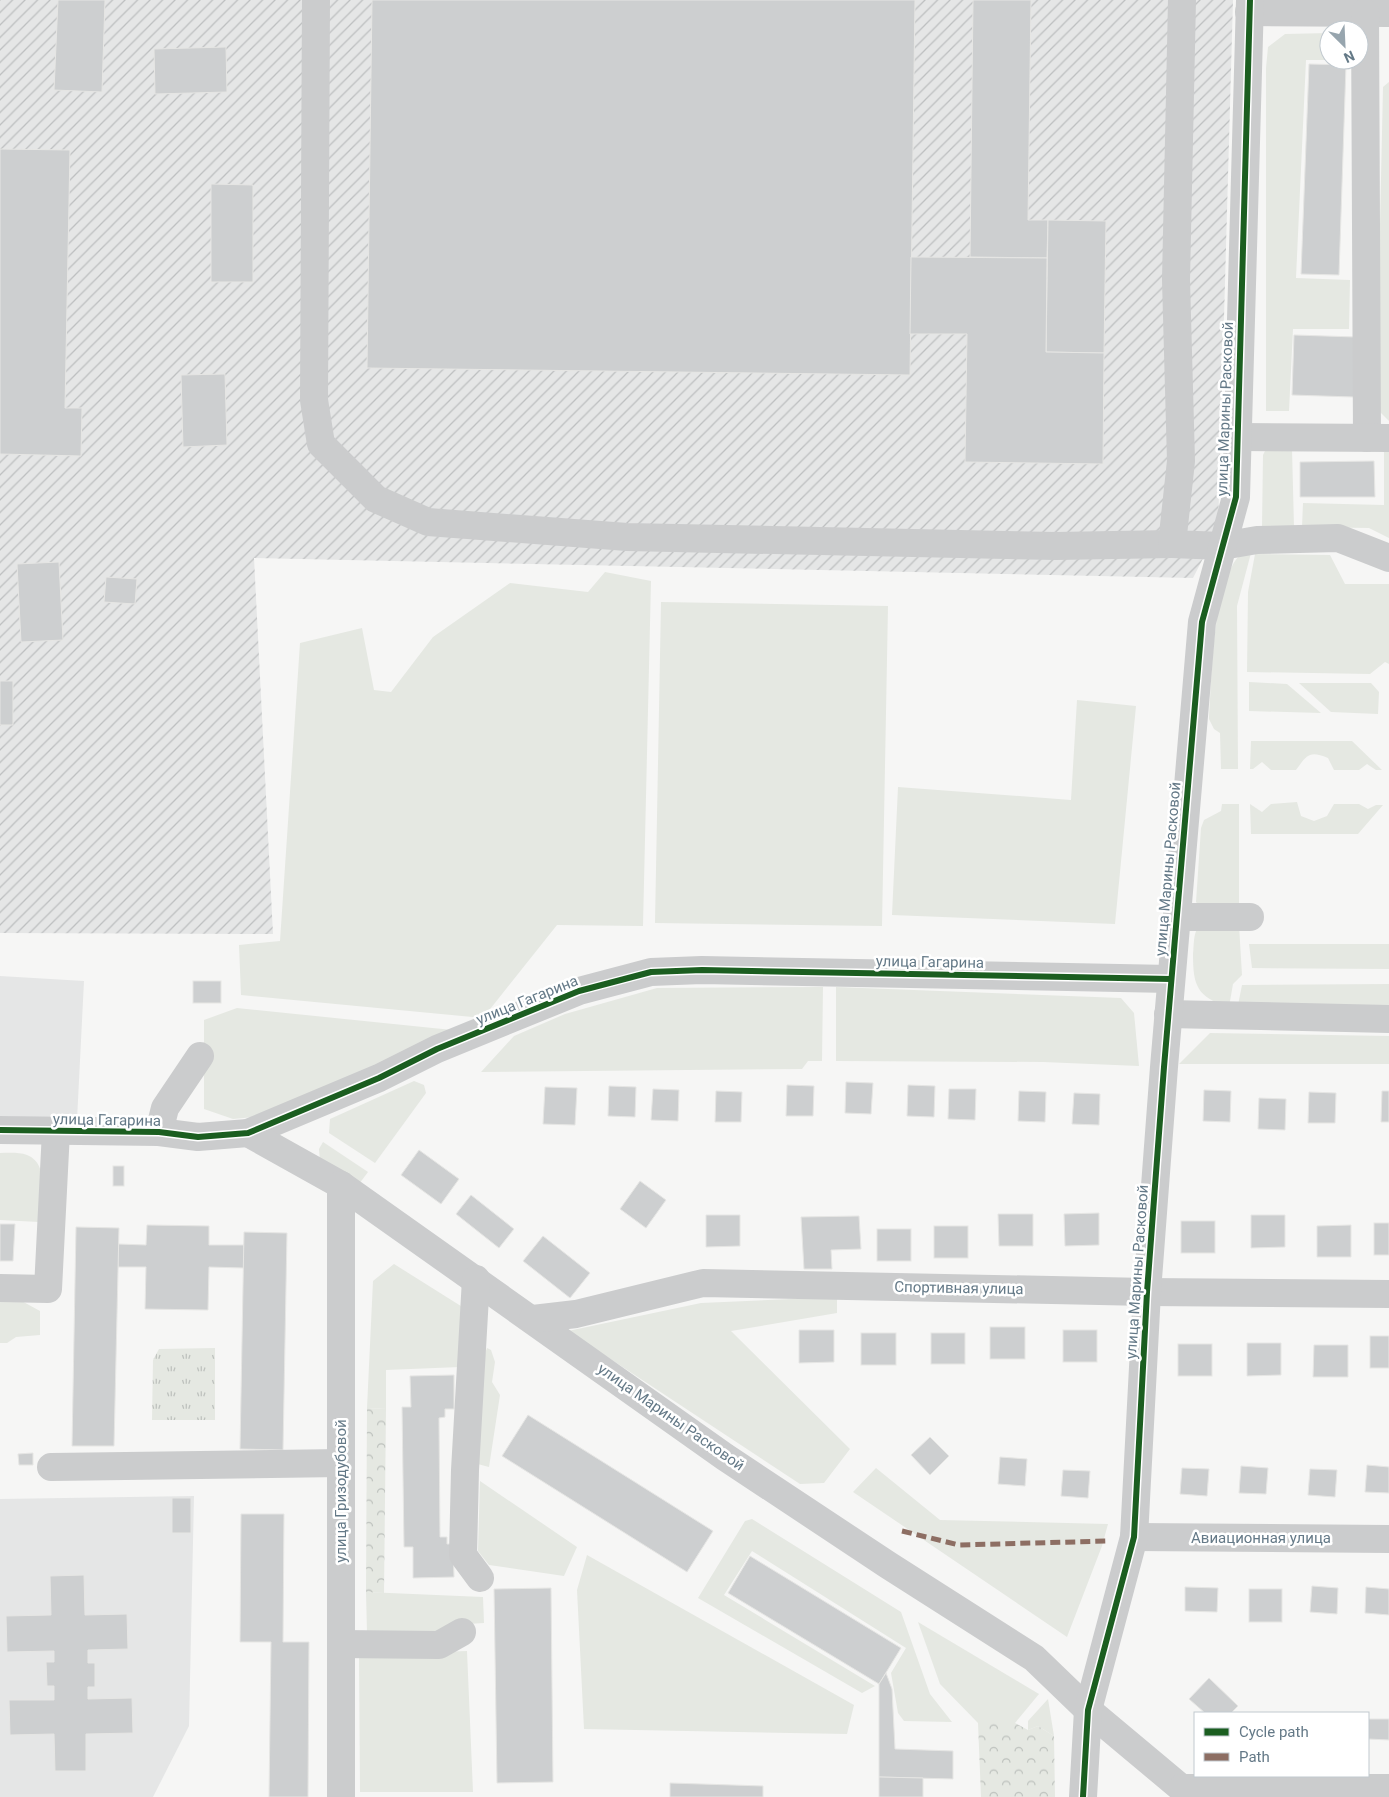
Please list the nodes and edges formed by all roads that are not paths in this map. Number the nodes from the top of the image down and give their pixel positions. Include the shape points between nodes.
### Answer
1 (316, 0) edge
2 (1182, 0) edge
3 (1249, 6) edge
4 (1377, 13) edge
5 (1238, 437) junction
6 (1378, 438) edge
7 (1172, 544) junction
8 (1222, 546) junction
9 (1389, 558) edge
10 (1177, 917) junction
11 (1250, 917) dead end
12 (1171, 979) junction
13 (1168, 1014) junction
14 (1389, 1019) edge
15 (200, 1056) dead end
16 (0, 1130) edge
17 (56, 1131) junction
18 (159, 1132) junction
19 (248, 1134) junction
20 (341, 1185) junction
21 (476, 1279) junction
22 (0, 1288) edge
23 (1147, 1292) junction
24 (1389, 1294) edge
25 (533, 1319) junction
26 (341, 1463) junction
27 (52, 1467) dead end
28 (1134, 1537) junction
29 (1389, 1539) edge
30 (480, 1578) dead end
31 (462, 1632) dead end
32 (341, 1644) junction
33 (1088, 1710) junction
34 (1389, 1788) edge
35 (1187, 1792) edge
36 (341, 1797) edge
37 (1083, 1797) edge

1 - 7 street via 314,400 321,444 376,499 428,522 627,536 1056,546
2 - 7 street via 1176,280 1181,461
3 - 4 street
3 - 5 street, улица Марины Расковой
4 - 6 street
5 - 6 street
5 - 8 street, улица Марины Расковой via 1236,497
7 - 8 street
8 - 9 street via 1257,540 1338,538
8 - 10 street, улица Марины Расковой via 1202,622
10 - 11 street
10 - 12 street, улица Марины Расковой
12 - 13 street, улица Марины Расковой
12 - 19 street, улица Гагарина via 702,970 651,972 579,991
13 - 14 street
13 - 23 street, улица Марины Расковой
15 - 18 street via 165,1108
16 - 17 street, улица Гагарина
17 - 18 street, улица Гагарина
17 - 22 street via 48,1289
18 - 19 street, улица Гагарина via 198,1137
19 - 20 street, улица Марины Расковой
20 - 21 street, улица Марины Расковой
20 - 26 street, улица Гризодубовой
21 - 25 street, улица Марины Расковой
21 - 30 street via 463,1556
23 - 24 street, Спортивная улица
23 - 25 street, Спортивная улица via 703,1283 576,1314
23 - 28 street, улица Марины Расковой
25 - 33 street, улица Марины Расковой via 725,1457 1034,1658
26 - 27 street
26 - 32 street, улица Гризодубовой
28 - 29 street, Авиационная улица
28 - 33 street, улица Марины Расковой
31 - 32 street via 439,1645
32 - 36 street, улица Гризодубовой
33 - 35 street, улица Марины Расковой
33 - 37 street, улица Марины Расковой
34 - 35 street

